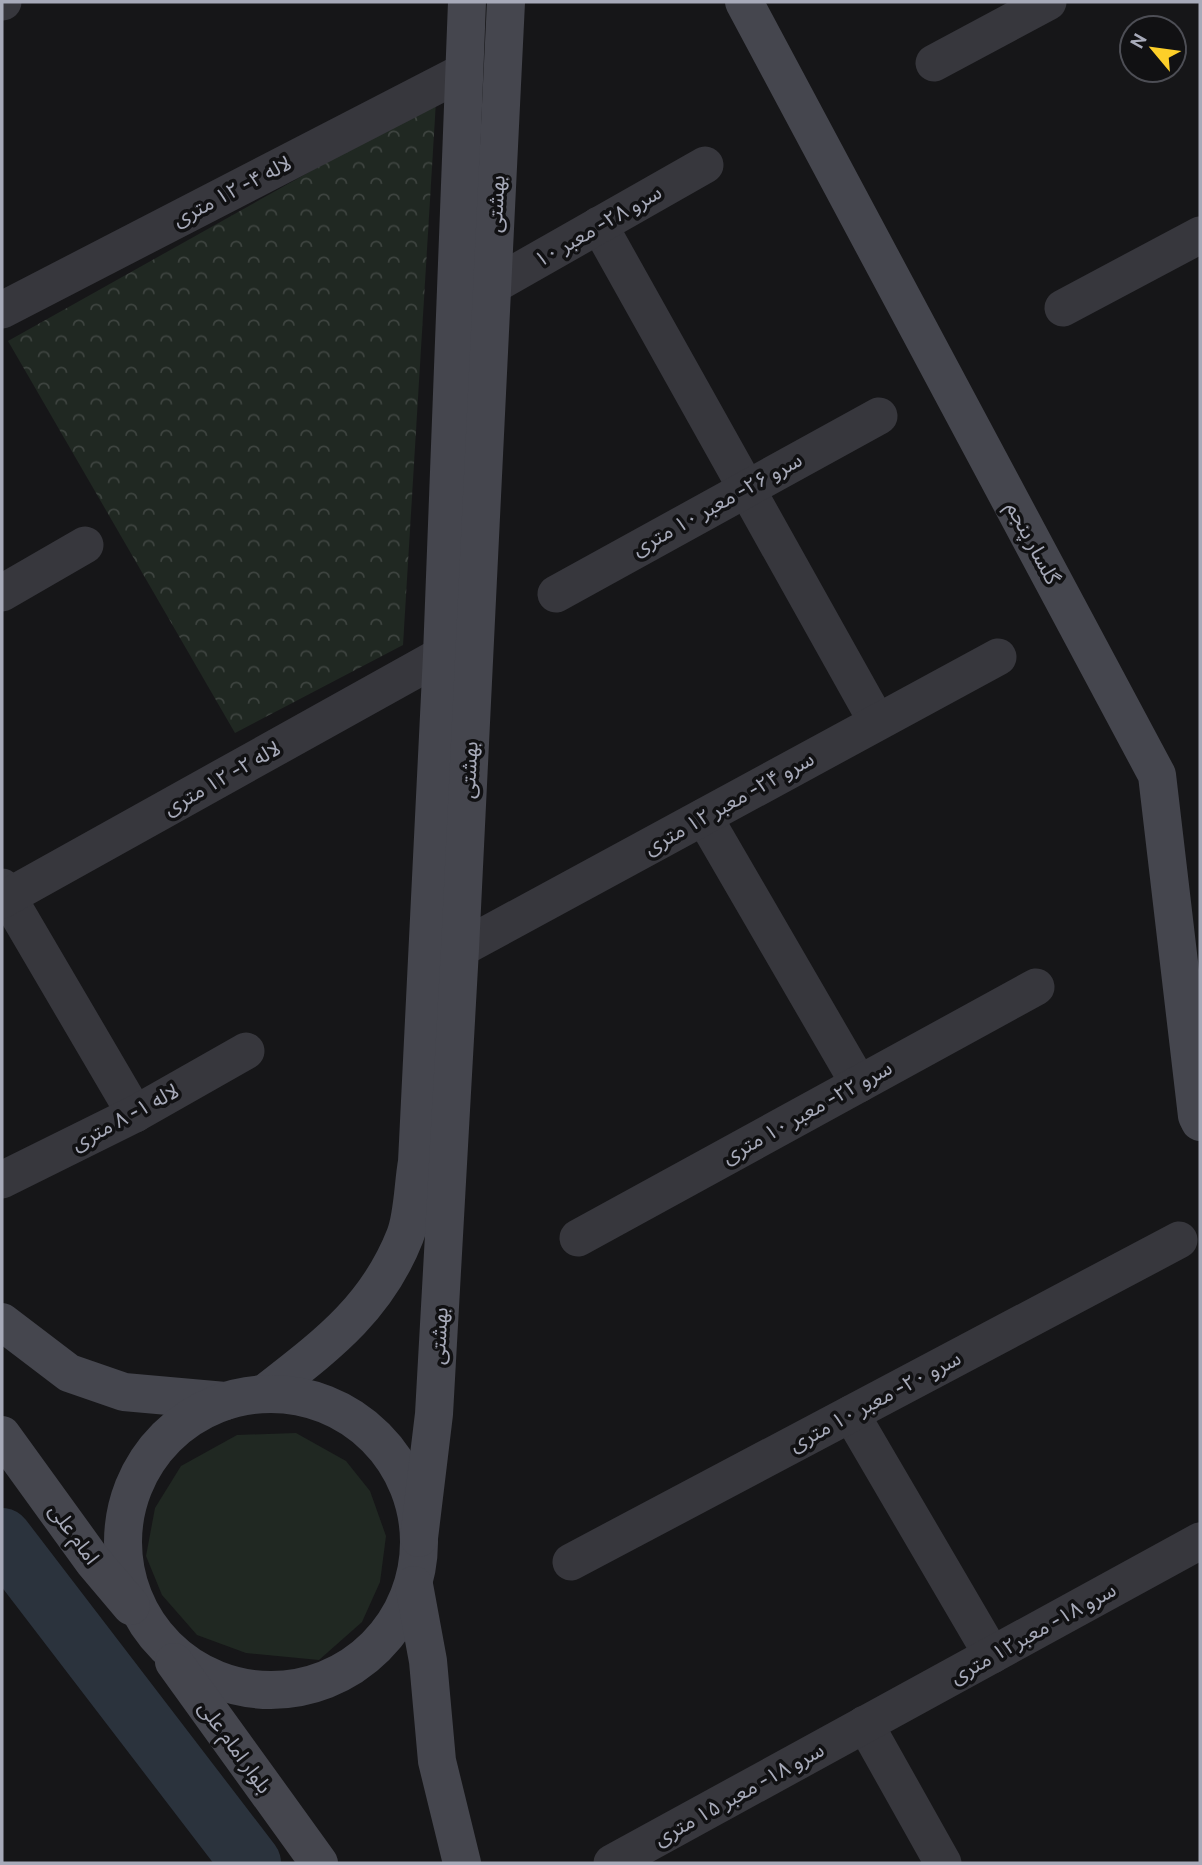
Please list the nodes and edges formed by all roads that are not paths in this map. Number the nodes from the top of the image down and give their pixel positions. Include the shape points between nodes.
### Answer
1 (467, 2) edge
2 (506, 2) edge
3 (744, 2) edge
4 (1048, 2) edge
5 (934, 63) dead end
6 (463, 72) junction
7 (705, 165) dead end
8 (599, 225) junction
9 (1200, 236) edge
10 (492, 286) junction
11 (1063, 308) dead end
12 (2, 310) edge
13 (879, 416) dead end
14 (744, 489) junction
15 (85, 545) dead end
16 (2, 593) edge
17 (556, 594) dead end
18 (442, 655) junction
19 (998, 657) dead end
20 (877, 722) junction
21 (704, 817) junction
22 (3, 895) edge
23 (460, 949) junction
24 (1036, 987) dead end
25 (246, 1051) dead end
26 (859, 1084) junction
27 (135, 1114) junction
28 (1200, 1122) edge
29 (2, 1180) edge
30 (578, 1238) dead end
31 (1179, 1240) dead end
32 (2, 1322) edge
33 (264, 1394) junction
34 (225, 1401) junction
35 (851, 1414) junction
36 (2, 1435) edge
37 (419, 1538) junction
38 (1200, 1542) edge
39 (571, 1562) dead end
40 (414, 1585) junction
41 (151, 1631) junction
42 (992, 1654) junction
43 (865, 1724) junction
44 (319, 1863) edge
45 (462, 1863) edge
46 (612, 1863) edge
47 (943, 1863) edge

1 - 6 street, بهشتی
2 - 10 street, بهشتی
3 - 28 street, گلسار پنجم via 1157,775
4 - 5 street
6 - 12 street, لاله ۴- ۱۲ متری
6 - 18 street, بهشتی
7 - 8 street, سرو ۲۸- معبر ۱۰
8 - 10 street, سرو ۲۸- معبر ۱۰
8 - 14 street
9 - 11 street
10 - 23 street, بهشتی
13 - 14 street, سرو ۲۶- معبر ۱۰ متری
14 - 17 street, سرو ۲۶- معبر ۱۰ متری
14 - 20 street
15 - 16 street
18 - 22 street, لاله ۲- ۱۲ متری
18 - 33 street, بهشتی via 417,1162 406,1234 376,1293 331,1341
19 - 20 street, سرو ۲۴- معبر ۱۲ متری
20 - 21 street, سرو ۲۴- معبر ۱۲ متری
21 - 23 street, سرو ۲۴- معبر ۱۲ متری
21 - 26 street
22 - 27 street
23 - 37 street, بهشتی via 434,1414
24 - 26 street, سرو ۲۲- معبر ۱۰ متری
25 - 27 street, لاله ۱- ۸ متری
26 - 30 street, سرو ۲۲- معبر ۱۰ متری
27 - 29 street, لاله ۱- ۸ متری
31 - 35 street, سرو ۲۰- معبر ۱۰ متری
32 - 34 street via 69,1373 124,1392
33 - 34 street
33 - 37 street via 311,1399 353,1419 388,1450 411,1491
34 - 41 street via 189,1419 159,1445 137,1479 125,1517 123,1557 132,1596
35 - 39 street, سرو ۲۰- معبر ۱۰ متری
35 - 42 street
36 - 41 street, امام علی via 93,1561
37 - 40 street
38 - 42 street, سرو ۱۸- معبر۱۲ متری
40 - 41 street via 393,1627 360,1661 319,1683 273,1691 226,1684 184,1664
40 - 45 street via 428,1661 438,1760
41 - 44 street, بلوار امام علی
42 - 43 street, سرو ۱۸- معبر۱۲ متری
43 - 46 street, سرو ۱۸- معبر ۱۵ متری
43 - 47 street

